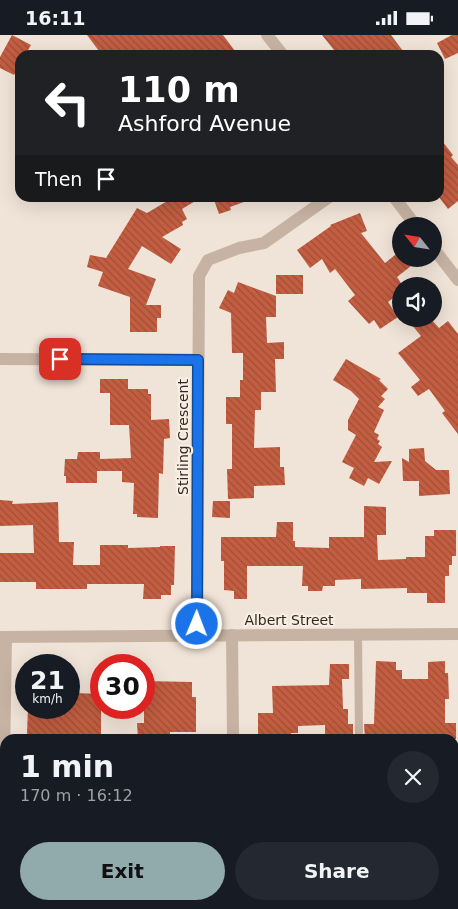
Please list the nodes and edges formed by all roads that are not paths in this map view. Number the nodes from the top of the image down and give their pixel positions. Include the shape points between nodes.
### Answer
1 (267, 35) edge
2 (279, 50) edge
3 (322, 202) edge
4 (398, 202) edge
5 (409, 217) edge
6 (442, 259) edge
7 (458, 280) edge
8 (0, 359) edge
9 (198, 360) junction
10 (458, 634) edge
11 (197, 635) junction
12 (232, 635) junction
13 (358, 635) junction
14 (3, 637) edge
15 (3, 734) edge
16 (233, 734) edge
17 (359, 734) edge

1 - 2 street
3 - 9 street, Stirling Crescent via 264,243 208,260 199,276
4 - 5 street
6 - 7 street
8 - 9 street
9 - 11 street, Stirling Crescent
10 - 13 street, Albert Street
11 - 12 street, Albert Street
11 - 14 street, Albert Street
12 - 13 street, Albert Street
12 - 16 street
13 - 17 lane
14 - 15 street

